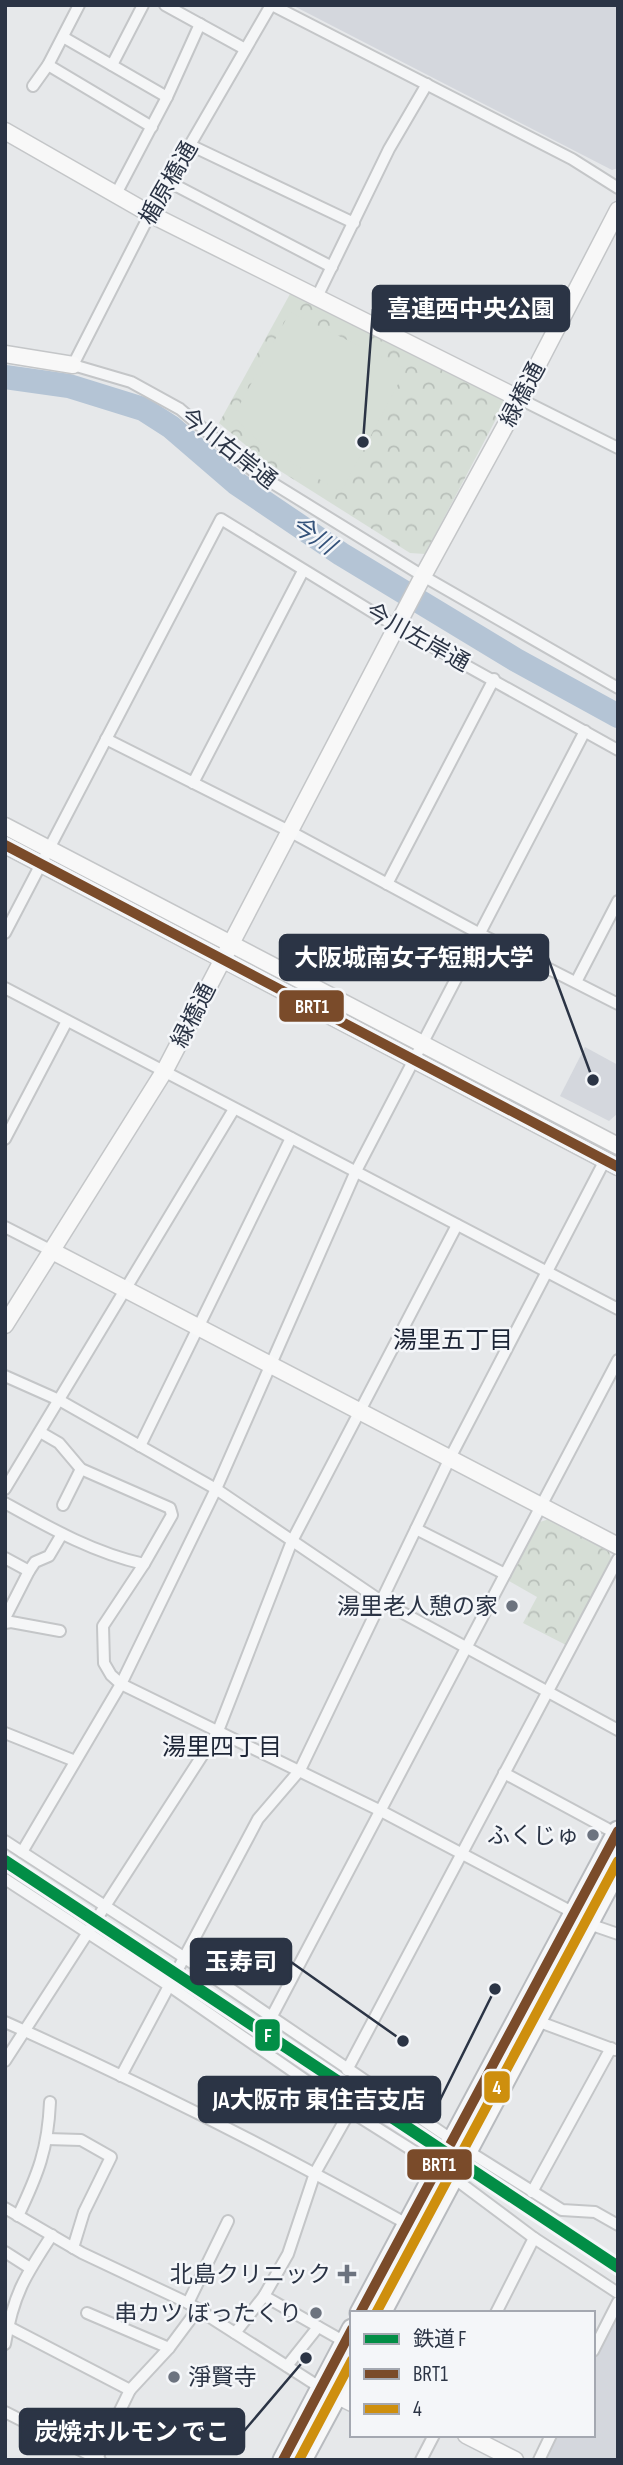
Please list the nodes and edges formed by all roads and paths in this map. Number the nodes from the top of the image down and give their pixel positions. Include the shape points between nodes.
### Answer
1 (79, 5) edge
2 (144, 5) edge
3 (165, 5) edge
4 (271, 5) edge
5 (200, 24) junction
6 (63, 37) junction
7 (246, 49) junction
8 (48, 65) junction
9 (112, 65) junction
10 (427, 84) junction
11 (33, 86) dead end
12 (167, 97) junction
13 (152, 127) junction
14 (5, 131) edge
15 (190, 145) junction
16 (169, 182) junction
17 (618, 188) edge
18 (116, 194) junction
19 (618, 210) edge
20 (150, 214) junction
21 (354, 223) junction
22 (332, 267) junction
23 (317, 297) junction
24 (5, 354) edge
25 (72, 365) junction
26 (520, 399) junction
27 (618, 448) edge
28 (303, 571) junction
29 (423, 576) junction
30 (399, 623) junction
31 (494, 679) junction
32 (617, 686) edge
33 (585, 731) junction
34 (106, 739) junction
35 (618, 750) edge
36 (193, 783) junction
37 (5, 826) edge
38 (291, 832) junction
39 (5, 845) edge
40 (46, 857) junction
41 (387, 884) junction
42 (618, 901) edge
43 (5, 933) edge
44 (480, 934) junction
45 (231, 944) junction
46 (222, 958) junction
47 (576, 982) junction
48 (5, 988) edge
49 (618, 1004) edge
50 (67, 1021) junction
51 (418, 1052) junction
52 (165, 1070) junction
53 (234, 1109) junction
54 (291, 1138) junction
55 (5, 1139) edge
56 (616, 1141) edge
57 (611, 1163) edge
58 (356, 1171) junction
59 (457, 1226) junction
60 (5, 1227) edge
61 (52, 1251) junction
62 (545, 1270) junction
63 (125, 1289) junction
64 (618, 1309) edge
65 (5, 1325) edge
66 (199, 1328) junction
67 (618, 1360) edge
68 (270, 1366) junction
69 (5, 1376) edge
70 (59, 1400) junction
71 (359, 1410) junction
72 (40, 1432) junction
73 (140, 1446) junction
74 (450, 1458) junction
75 (81, 1469) junction
76 (5, 1489) edge
77 (216, 1489) junction
78 (5, 1503) edge
79 (63, 1505) dead end
80 (541, 1505) junction
81 (416, 1529) junction
82 (62, 1534) junction
83 (292, 1541) junction
84 (618, 1546) edge
85 (5, 1558) edge
86 (618, 1559) edge
87 (145, 1564) junction
88 (29, 1571) junction
89 (505, 1574) junction
90 (381, 1601) junction
91 (5, 1621) edge
92 (60, 1631) dead end
93 (467, 1647) junction
94 (121, 1684) junction
95 (548, 1690) junction
96 (618, 1730) edge
97 (218, 1731) junction
98 (5, 1733) edge
99 (75, 1761) junction
100 (300, 1770) junction
101 (504, 1773) junction
102 (382, 1811) junction
103 (617, 1833) edge
104 (5, 1841) edge
105 (22, 1852) junction
106 (463, 1854) junction
107 (618, 1868) edge
108 (6, 1881) edge
109 (105, 1906) junction
110 (581, 1919) junction
111 (88, 1933) junction
112 (618, 1934) edge
113 (185, 1958) junction
114 (168, 1985) junction
115 (271, 2018) junction
116 (537, 2021) junction
117 (5, 2022) edge
118 (24, 2031) junction
119 (614, 2050) edge
120 (5, 2061) edge
121 (347, 2070) junction
122 (121, 2076) junction
123 (50, 2102) dead end
124 (350, 2111) junction
125 (47, 2138) junction
126 (460, 2146) junction
127 (315, 2173) junction
128 (446, 2173) junction
129 (532, 2192) junction
130 (5, 2208) edge
131 (18, 2216) junction
132 (228, 2221) dead end
133 (407, 2224) junction
134 (618, 2225) edge
135 (52, 2235) junction
136 (534, 2238) junction
137 (74, 2248) junction
138 (5, 2252) edge
139 (30, 2268) junction
140 (618, 2293) edge
141 (264, 2296) junction
142 (618, 2302) edge
143 (193, 2306) junction
144 (361, 2311) edge
145 (382, 2311) edge
146 (497, 2311) edge
147 (88, 2314) dead end
148 (7, 2325) edge
149 (318, 2327) junction
150 (235, 2333) junction
151 (348, 2336) edge
152 (5, 2344) edge
153 (595, 2347) edge
154 (169, 2348) junction
155 (287, 2366) junction
156 (350, 2371) edge
157 (130, 2390) junction
158 (336, 2396) edge
159 (5, 2412) edge
160 (433, 2437) edge
161 (471, 2437) edge
162 (550, 2437) edge
163 (98, 2459) edge
164 (283, 2460) edge
165 (302, 2460) edge
166 (421, 2460) edge
167 (515, 2460) edge
168 (539, 2460) edge

1 - 6 street
2 - 9 street
3 - 5 street
4 - 7 street, 楯原橋通
4 - 10 street
5 - 7 street
5 - 12 street
6 - 8 street
6 - 9 street
7 - 15 street, 楯原橋通
8 - 11 street
8 - 13 street
9 - 12 street
10 - 17 street
10 - 21 street
12 - 13 street
13 - 18 street
14 - 18 street
15 - 16 street, 楯原橋通
15 - 21 street
16 - 20 street, 楯原橋通
16 - 22 street
18 - 20 street
19 - 26 street, 緑橋通
20 - 23 street
20 - 25 street, 楯原橋通
21 - 22 street
22 - 23 street
23 - 26 street
24 - 25 street, 今川右岸通
25 - 29 street, 今川右岸通 via 131,382 180,409 253,471
26 - 27 street
26 - 29 street, 緑橋通
28 - 30 street, 今川左岸通
28 - 34 street, 今川左岸通 via 221,519
28 - 36 street
29 - 30 street, 緑橋通
29 - 32 street, 今川右岸通
30 - 31 street, 今川左岸通
30 - 38 street, 緑橋通
31 - 33 street, 今川左岸通
31 - 41 street
33 - 35 street, 今川左岸通
33 - 44 street
34 - 36 street
34 - 40 street
36 - 38 street
37 - 40 street
38 - 41 street
38 - 45 street, 緑橋通
39 - 40 street
40 - 43 street
40 - 45 street
40 - 46 street
41 - 44 street
42 - 47 street
44 - 47 street
44 - 51 street
45 - 46 street, 緑橋通
45 - 51 street
46 - 51 street
46 - 52 street, 緑橋通
47 - 49 street
48 - 50 street
50 - 52 street
50 - 55 street
51 - 56 street
51 - 57 street
51 - 58 street
52 - 53 street
52 - 61 street, 緑橋通
53 - 54 street
53 - 63 street
54 - 58 street
54 - 66 street
57 - 62 street
58 - 59 street
58 - 68 street
59 - 62 street
59 - 71 street
60 - 61 street
61 - 63 street
61 - 65 street, 緑橋通
62 - 64 street
62 - 74 street
63 - 66 street
63 - 70 street
66 - 68 street
66 - 73 street
67 - 80 street
68 - 71 street
68 - 77 street
69 - 70 street
70 - 72 street
70 - 73 street
71 - 74 street
71 - 83 street
72 - 75 street via 59,1443
72 - 76 street
73 - 77 street
74 - 80 street
74 - 81 street
75 - 79 street
75 - 87 street via 170,1508 172,1515
77 - 83 street
77 - 94 street
78 - 82 street
80 - 84 street
80 - 89 street
81 - 89 street
81 - 90 street
82 - 87 street
82 - 88 street via 49,1556 35,1562
83 - 90 street
83 - 97 street
85 - 88 street
86 - 95 street
87 - 94 street via 103,1626 104,1663
88 - 91 street
89 - 93 street
90 - 93 street
90 - 100 street
91 - 92 street
93 - 95 street
93 - 102 street
94 - 97 street
94 - 99 street
95 - 96 street
95 - 101 street
97 - 100 street
97 - 109 street
98 - 99 street
99 - 105 street
100 - 102 street
100 - 113 street via 258,1819
101 - 103 street
101 - 106 street
102 - 106 street
102 - 115 street
103 - 110 highway
104 - 105 street
105 - 109 street
106 - 110 street
106 - 121 street
107 - 110 highway
108 - 111 street
109 - 111 street
109 - 113 street
110 - 112 street
110 - 116 highway
110 - 126 highway
111 - 114 street
111 - 118 street
113 - 114 street
113 - 115 street
114 - 122 street
114 - 124 street
115 - 121 street
116 - 119 street
116 - 126 highway
117 - 118 street
118 - 120 street
118 - 122 street
119 - 129 street
121 - 126 street
122 - 127 street
123 - 125 street
124 - 127 street
124 - 128 street
125 - 131 street via 35,2181
125 - 137 street via 81,2140 111,2157 84,2211
126 - 128 highway
126 - 129 street
127 - 133 street
127 - 141 street via 288,2254
128 - 133 highway
128 - 136 street
128 - 145 highway
129 - 134 street via 562,2210 595,2211
130 - 131 street
131 - 135 street
132 - 143 street
133 - 144 highway
135 - 137 street
135 - 139 street
136 - 140 street
136 - 146 street
137 - 143 street
138 - 139 street
139 - 148 street
141 - 149 street
141 - 150 street
142 - 153 street
143 - 150 street
143 - 154 street
147 - 154 street
148 - 152 street
148 - 157 street
149 - 151 street
149 - 155 street
150 - 155 street
151 - 158 highway
154 - 157 street
155 - 158 street
156 - 158 highway
157 - 163 street
158 - 164 highway
158 - 165 highway
159 - 163 street
160 - 166 street
161 - 167 street
162 - 168 street

